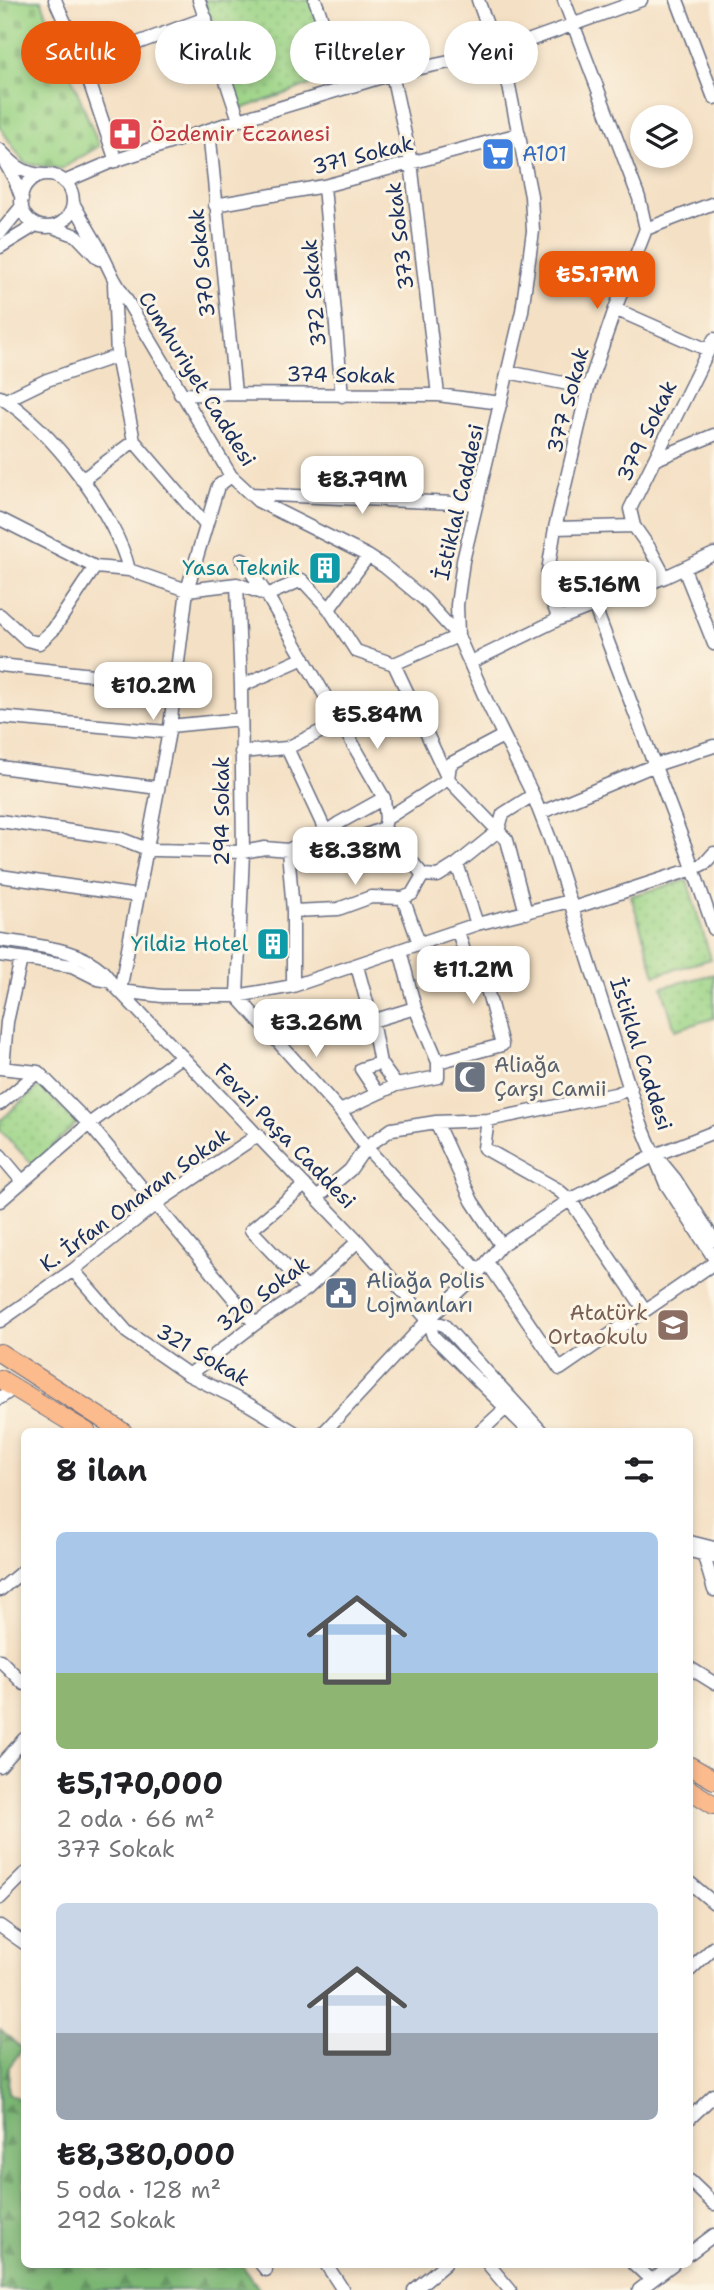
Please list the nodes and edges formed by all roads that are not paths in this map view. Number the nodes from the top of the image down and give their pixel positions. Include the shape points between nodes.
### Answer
1 (55, 0) edge
2 (199, 0) edge
3 (315, 0) edge
4 (478, 0) edge
5 (564, 0) edge
6 (641, 0) edge
7 (677, 0) edge
8 (206, 18) junction
9 (64, 21) edge
10 (486, 21) edge
11 (573, 24) junction
12 (538, 37) edge
13 (141, 42) edge
14 (90, 84) edge
15 (360, 84) edge
16 (394, 84) edge
17 (508, 84) edge
18 (347, 88) junction
19 (714, 96) edge
20 (239, 120) junction
21 (209, 130) junction
22 (519, 134) junction
23 (0, 152) edge
24 (136, 156) junction
25 (116, 161) junction
26 (411, 162) junction
27 (48, 176) junction
28 (67, 185) junction
29 (324, 186) junction
30 (22, 202) junction
31 (714, 203) edge
32 (73, 204) junction
33 (215, 205) junction
34 (36, 225) junction
35 (53, 227) junction
36 (646, 229) junction
37 (0, 233) edge
38 (0, 247) edge
39 (114, 279) junction
40 (615, 309) junction
41 (711, 344) edge
42 (117, 356) junction
43 (508, 372) junction
44 (588, 388) junction
45 (235, 393) junction
46 (180, 394) junction
47 (438, 395) junction
48 (342, 396) junction
49 (3, 398) edge
50 (501, 403) junction
51 (714, 435) edge
52 (134, 441) junction
53 (654, 460) junction
54 (231, 476) junction
55 (82, 480) junction
56 (250, 494) junction
57 (477, 504) junction
58 (0, 519) edge
59 (205, 524) junction
60 (634, 526) junction
61 (555, 528) junction
62 (714, 554) edge
63 (368, 556) junction
64 (242, 559) dead end
65 (95, 567) junction
66 (684, 569) junction
67 (129, 570) junction
68 (664, 577) junction
69 (237, 584) junction
70 (187, 590) junction
71 (267, 595) junction
72 (594, 605) junction
73 (329, 609) junction
74 (0, 615) edge
75 (559, 619) junction
76 (458, 636) junction
77 (714, 644) edge
78 (304, 659) junction
79 (471, 663) junction
80 (394, 664) junction
81 (0, 665) edge
82 (176, 684) junction
83 (241, 686) junction
84 (0, 717) edge
85 (241, 719) junction
86 (340, 722) junction
87 (168, 729) junction
88 (503, 736) junction
89 (714, 746) edge
90 (287, 748) junction
91 (242, 752) junction
92 (655, 765) junction
93 (0, 767) edge
94 (448, 779) junction
95 (158, 788) junction
96 (533, 795) junction
97 (384, 798) junction
98 (540, 813) junction
99 (0, 821) edge
100 (385, 824) junction
101 (498, 831) junction
102 (327, 832) junction
103 (147, 849) junction
104 (288, 850) junction
105 (243, 852) junction
106 (707, 863) edge
107 (457, 864) junction
108 (423, 875) junction
109 (0, 876) edge
110 (138, 896) junction
111 (403, 898) junction
112 (571, 904) junction
113 (293, 911) junction
114 (526, 913) junction
115 (477, 925) junction
116 (714, 929) edge
117 (458, 931) junction
118 (0, 940) edge
119 (419, 943) junction
120 (400, 950) junction
121 (0, 955) edge
122 (21, 959) junction
123 (357, 966) junction
124 (115, 986) junction
125 (293, 986) junction
126 (237, 996) junction
127 (415, 1008) junction
128 (3, 1021) edge
129 (372, 1021) junction
130 (182, 1056) junction
131 (438, 1062) junction
132 (380, 1063) junction
133 (1, 1068) edge
134 (38, 1072) junction
135 (396, 1085) junction
136 (631, 1088) junction
137 (377, 1093) junction
138 (0, 1104) edge
139 (340, 1111) junction
140 (488, 1120) junction
141 (436, 1122) junction
142 (89, 1124) junction
143 (714, 1132) edge
144 (258, 1135) junction
145 (366, 1147) junction
146 (655, 1154) junction
147 (0, 1155) edge
148 (22, 1181) junction
149 (306, 1185) junction
150 (317, 1198) junction
151 (570, 1200) junction
152 (0, 1201) edge
153 (157, 1203) junction
154 (714, 1240) edge
155 (358, 1241) junction
156 (501, 1245) junction
157 (714, 1261) edge
158 (483, 1267) junction
159 (73, 1270) junction
160 (307, 1289) junction
161 (645, 1310) junction
162 (428, 1320) junction
163 (0, 1321) edge
164 (255, 1324) junction
165 (0, 1353) edge
166 (189, 1375) junction
167 (5, 1388) edge
168 (506, 1408) junction
169 (80, 1428) edge
170 (117, 1428) edge
171 (287, 1428) edge
172 (328, 1428) edge
173 (484, 1428) edge
174 (526, 1428) edge
175 (538, 1428) edge
176 (693, 1544) edge
177 (709, 1552) edge
178 (21, 1572) edge
179 (0, 1590) edge
180 (714, 1590) edge
181 (0, 1660) edge
182 (693, 1670) edge
183 (21, 1681) edge
184 (714, 1683) edge
185 (21, 1749) edge
186 (0, 1766) edge
187 (693, 1768) edge
188 (714, 1780) edge
189 (693, 1792) edge
190 (714, 1805) edge
191 (21, 1877) edge
192 (693, 1886) edge
193 (0, 1898) edge
194 (714, 1903) edge
195 (0, 1926) edge
196 (21, 1941) edge
197 (714, 1947) edge
198 (693, 1967) edge
199 (714, 2095) edge
200 (693, 2115) edge
201 (693, 2184) edge
202 (714, 2204) edge
203 (714, 2235) edge
204 (693, 2251) edge
205 (329, 2268) edge
206 (440, 2268) edge
207 (491, 2268) edge
208 (639, 2268) edge
209 (668, 2268) edge
210 (652, 2280) junction
211 (343, 2290) edge
212 (414, 2290) edge
213 (510, 2290) edge
214 (639, 2290) edge

1 - 9 street
2 - 8 street
3 - 18 street
4 - 10 street, İstiklal Caddesi
5 - 11 street
6 - 11 street
7 - 19 street
8 - 13 street
8 - 20 street
11 - 12 street
11 - 36 street via 639,198
14 - 25 street
15 - 18 street
16 - 26 street, 373 Sokak
17 - 22 street, İstiklal Caddesi
18 - 20 street
20 - 21 street
21 - 24 street
21 - 33 street, 370 Sokak
22 - 26 street, 371 Sokak
22 - 43 street, İstiklal Caddesi via 533,231
23 - 27 street via 18,169
23 - 30 street
24 - 25 street
24 - 28 street
25 - 28 street
26 - 29 street, 371 Sokak
26 - 47 street, 373 Sokak
27 - 28 street
27 - 30 street via 32,181
28 - 32 street
29 - 33 street, 371 Sokak
29 - 48 street, 372 Sokak
30 - 34 street
30 - 37 street
31 - 36 street
32 - 35 street via 68,218
32 - 39 street, Cumhuriyet Caddesi
33 - 45 street, 370 Sokak
34 - 35 street
34 - 38 street
35 - 39 street, Cumhuriyet Caddesi via 77,236
36 - 40 street, 377 Sokak
39 - 42 street
39 - 46 street, Cumhuriyet Caddesi
40 - 41 street
40 - 44 street, 377 Sokak
41 - 53 street, 379 Sokak
42 - 49 street
42 - 52 street
43 - 44 street
43 - 50 street, İstiklal Caddesi
44 - 61 street, 377 Sokak
45 - 46 street, 374 Sokak
45 - 48 street, 374 Sokak
46 - 54 street, Cumhuriyet Caddesi
47 - 48 street, 374 Sokak
47 - 50 street, 374 Sokak
49 - 55 street via 45,435
50 - 57 street, İstiklal Caddesi
51 - 53 street
52 - 55 street
52 - 59 street
53 - 60 street, 379 Sokak via 630,509
54 - 56 street, Cumhuriyet Caddesi
54 - 59 street via 218,486
55 - 67 street via 113,528
56 - 57 street
56 - 63 street, Cumhuriyet Caddesi
57 - 76 street, İstiklal Caddesi via 463,561
58 - 65 street
59 - 70 street
60 - 61 street
60 - 68 street
61 - 75 street, 377 Sokak via 547,577
62 - 66 street
63 - 73 street
63 - 76 street, Cumhuriyet Caddesi via 425,600
64 - 71 street
65 - 67 street
65 - 74 street via 54,631 39,643 27,640
66 - 68 street
66 - 77 street
67 - 70 street
68 - 72 street
69 - 70 street
69 - 71 street
69 - 83 street, 294 Sokak
70 - 82 street
71 - 73 street via 302,580
71 - 78 street
72 - 75 street
72 - 92 street
73 - 80 street via 356,651
75 - 79 street
76 - 79 street, İstiklal Caddesi
76 - 80 street
78 - 83 street
78 - 86 street
79 - 88 street, İstiklal Caddesi
80 - 94 street
81 - 82 street
82 - 87 street
83 - 85 street, 294 Sokak
84 - 87 street
85 - 87 street
85 - 91 street, 294 Sokak
86 - 90 street
86 - 97 street
87 - 95 street
88 - 94 street via 450,764
88 - 96 street, İstiklal Caddesi
89 - 92 street
90 - 91 street
90 - 102 street
91 - 105 street, 294 Sokak
92 - 98 street
92 - 106 street
93 - 95 street
94 - 100 street
94 - 101 street
95 - 103 street
96 - 98 street, İstiklal Caddesi
96 - 101 street via 503,814
97 - 100 street
97 - 102 street
98 - 112 street, İstiklal Caddesi
99 - 103 street via 119,838
100 - 102 street via 361,837 334,838
100 - 108 street
101 - 107 street
101 - 114 street via 507,840
102 - 104 street
103 - 105 street
103 - 110 street
104 - 105 street
104 - 113 street
105 - 126 street, 294 Sokak
106 - 112 street
106 - 116 street
107 - 108 street via 438,876
107 - 115 street
108 - 111 street
109 - 110 street
110 - 124 street
111 - 113 street via 372,897 338,909
111 - 119 street
112 - 114 street
112 - 136 street, İstiklal Caddesi
113 - 125 street
114 - 115 street
115 - 117 street
117 - 119 street
117 - 131 street via 466,958 483,974 502,1045
118 - 124 street, Fevzi Paşa Caddesi via 75,955 104,970
119 - 120 street
120 - 123 street
120 - 127 street
121 - 122 street, Fevzi Paşa Caddesi
122 - 124 street, Fevzi Paşa Caddesi via 72,966
122 - 128 street
123 - 125 street
123 - 129 street
124 - 126 street via 162,996
124 - 130 street, Fevzi Paşa Caddesi
125 - 126 street
126 - 139 street
127 - 129 street
127 - 131 street
128 - 133 street
129 - 132 street
130 - 142 street
130 - 144 street, Fevzi Paşa Caddesi
131 - 135 street via 438,1077
132 - 135 street
132 - 137 street via 361,1069
133 - 134 street
134 - 138 street
134 - 142 street
135 - 137 street
136 - 140 street
136 - 146 street, İstiklal Caddesi
137 - 139 street
139 - 145 street
140 - 141 street
140 - 151 street via 484,1148
141 - 145 street via 392,1129
141 - 156 street via 472,1201
142 - 148 street
142 - 153 street
143 - 146 street
144 - 149 street, Fevzi Paşa Caddesi
144 - 153 street, K. İrfan Onaran Sokak
145 - 150 street via 350,1170
145 - 158 street
146 - 151 street
146 - 154 street, İstiklal Caddesi
146 - 157 street, İstiklal Caddesi via 666,1184
147 - 148 street
148 - 152 street
149 - 150 street, Fevzi Paşa Caddesi
149 - 160 street via 251,1230
150 - 155 street, Fevzi Paşa Caddesi
151 - 156 street
151 - 161 street
153 - 159 street, K. İrfan Onaran Sokak
153 - 164 street
155 - 160 street, 320 Sokak
155 - 162 street, Fevzi Paşa Caddesi
156 - 158 street
157 - 161 street
158 - 161 street via 560,1369
158 - 162 street
159 - 163 street, K. İrfan Onaran Sokak
159 - 166 street, 321 Sokak via 127,1332
160 - 164 street, 320 Sokak
162 - 168 street, Fevzi Paşa Caddesi via 433,1336
162 - 172 street
162 - 175 street, Fevzi Paşa Caddesi via 444,1325
164 - 166 street, 320 Sokak
165 - 170 highway
166 - 171 street, 321 Sokak
167 - 169 highway
168 - 173 street
168 - 174 street, Fevzi Paşa Caddesi
176 - 177 street
177 - 180 street
178 - 179 street
181 - 183 street
182 - 184 street
185 - 186 street
187 - 188 highway
189 - 190 highway
191 - 193 street
192 - 194 street
195 - 196 street
197 - 198 street
199 - 200 street
201 - 202 street
203 - 204 street
205 - 211 street
206 - 212 street
207 - 213 street
208 - 210 street
209 - 210 street
210 - 214 street

